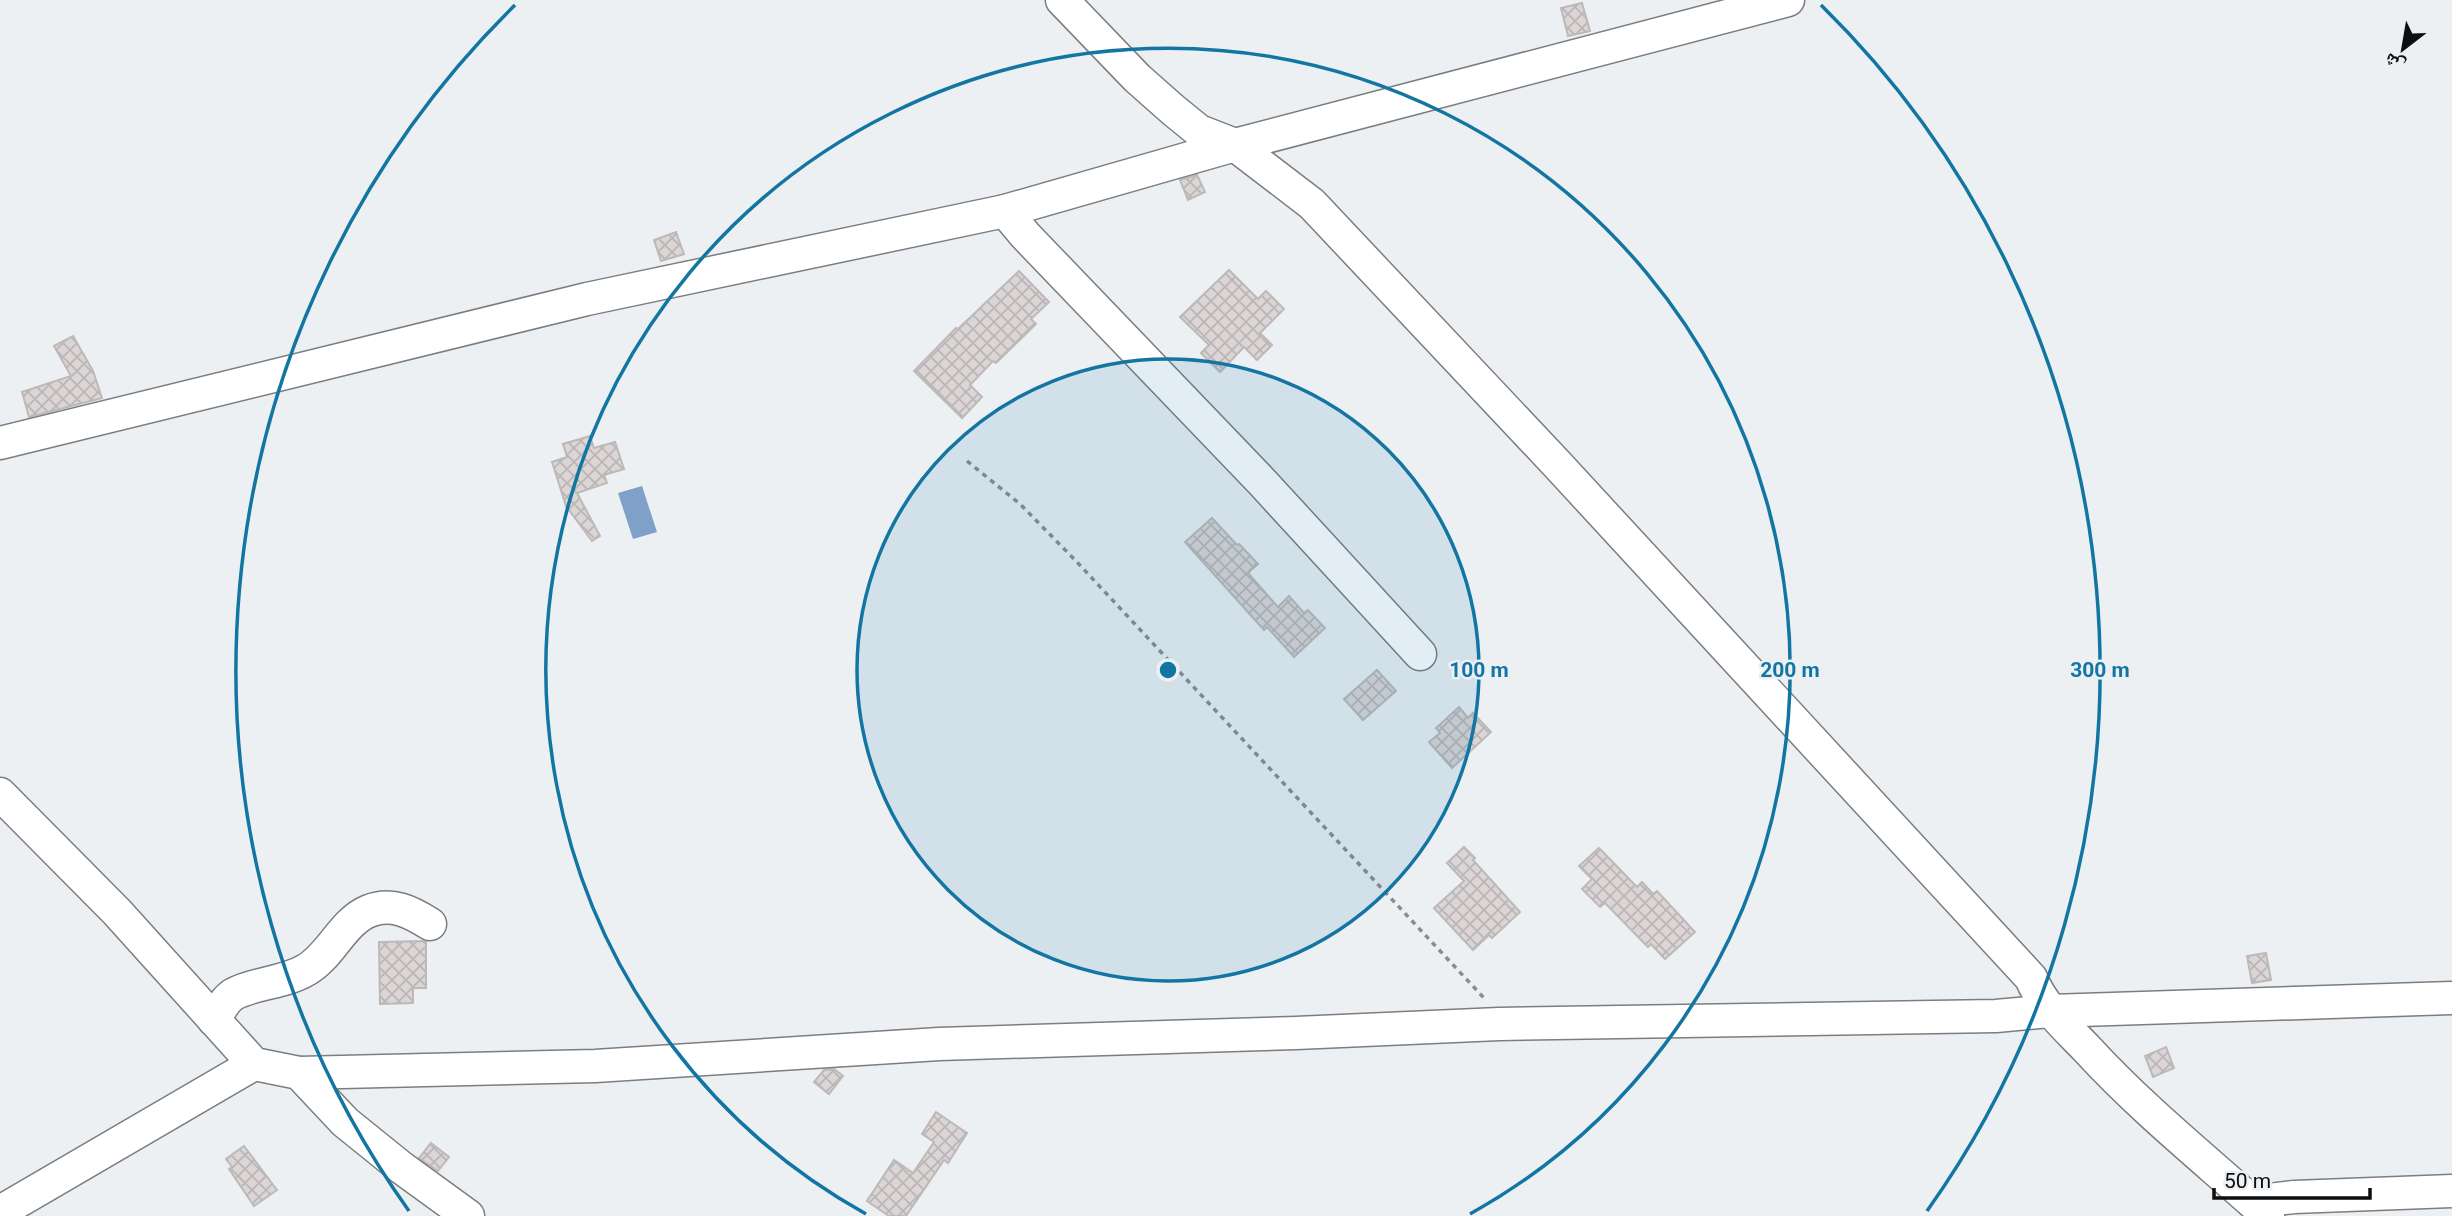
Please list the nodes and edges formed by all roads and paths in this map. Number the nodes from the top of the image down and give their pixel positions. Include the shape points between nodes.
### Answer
1 (1062, 0) edge
2 (1788, 0) edge
3 (1235, 145) junction
4 (1005, 211) junction
5 (0, 443) edge
6 (967, 461) dead end
7 (1420, 654) dead end
8 (0, 794) edge
9 (430, 923) dead end
10 (2452, 998) edge
11 (221, 1010) junction
12 (2050, 1010) junction
13 (1499, 1024) junction
14 (254, 1064) junction
15 (299, 1073) junction
16 (2452, 1191) edge
17 (2260, 1209) edge
18 (0, 1212) edge
19 (468, 1216) edge

1 - 3 street via 1172,110 1199,131
2 - 3 street
3 - 4 street
3 - 12 street via 1312,204 2031,978
4 - 5 street via 587,299
4 - 7 street
6 - 13 path via 1020,504 1174,664 1475,986
8 - 11 street
9 - 11 street via 407,910 369,911 349,925 320,961 284,980 233,995
10 - 12 street
11 - 14 street
12 - 13 street via 1982,1016
12 - 17 street via 2116,1082
13 - 15 street via 939,1044 595,1066
14 - 15 street
14 - 18 street
15 - 19 street via 345,1122
16 - 17 street via 2294,1198

